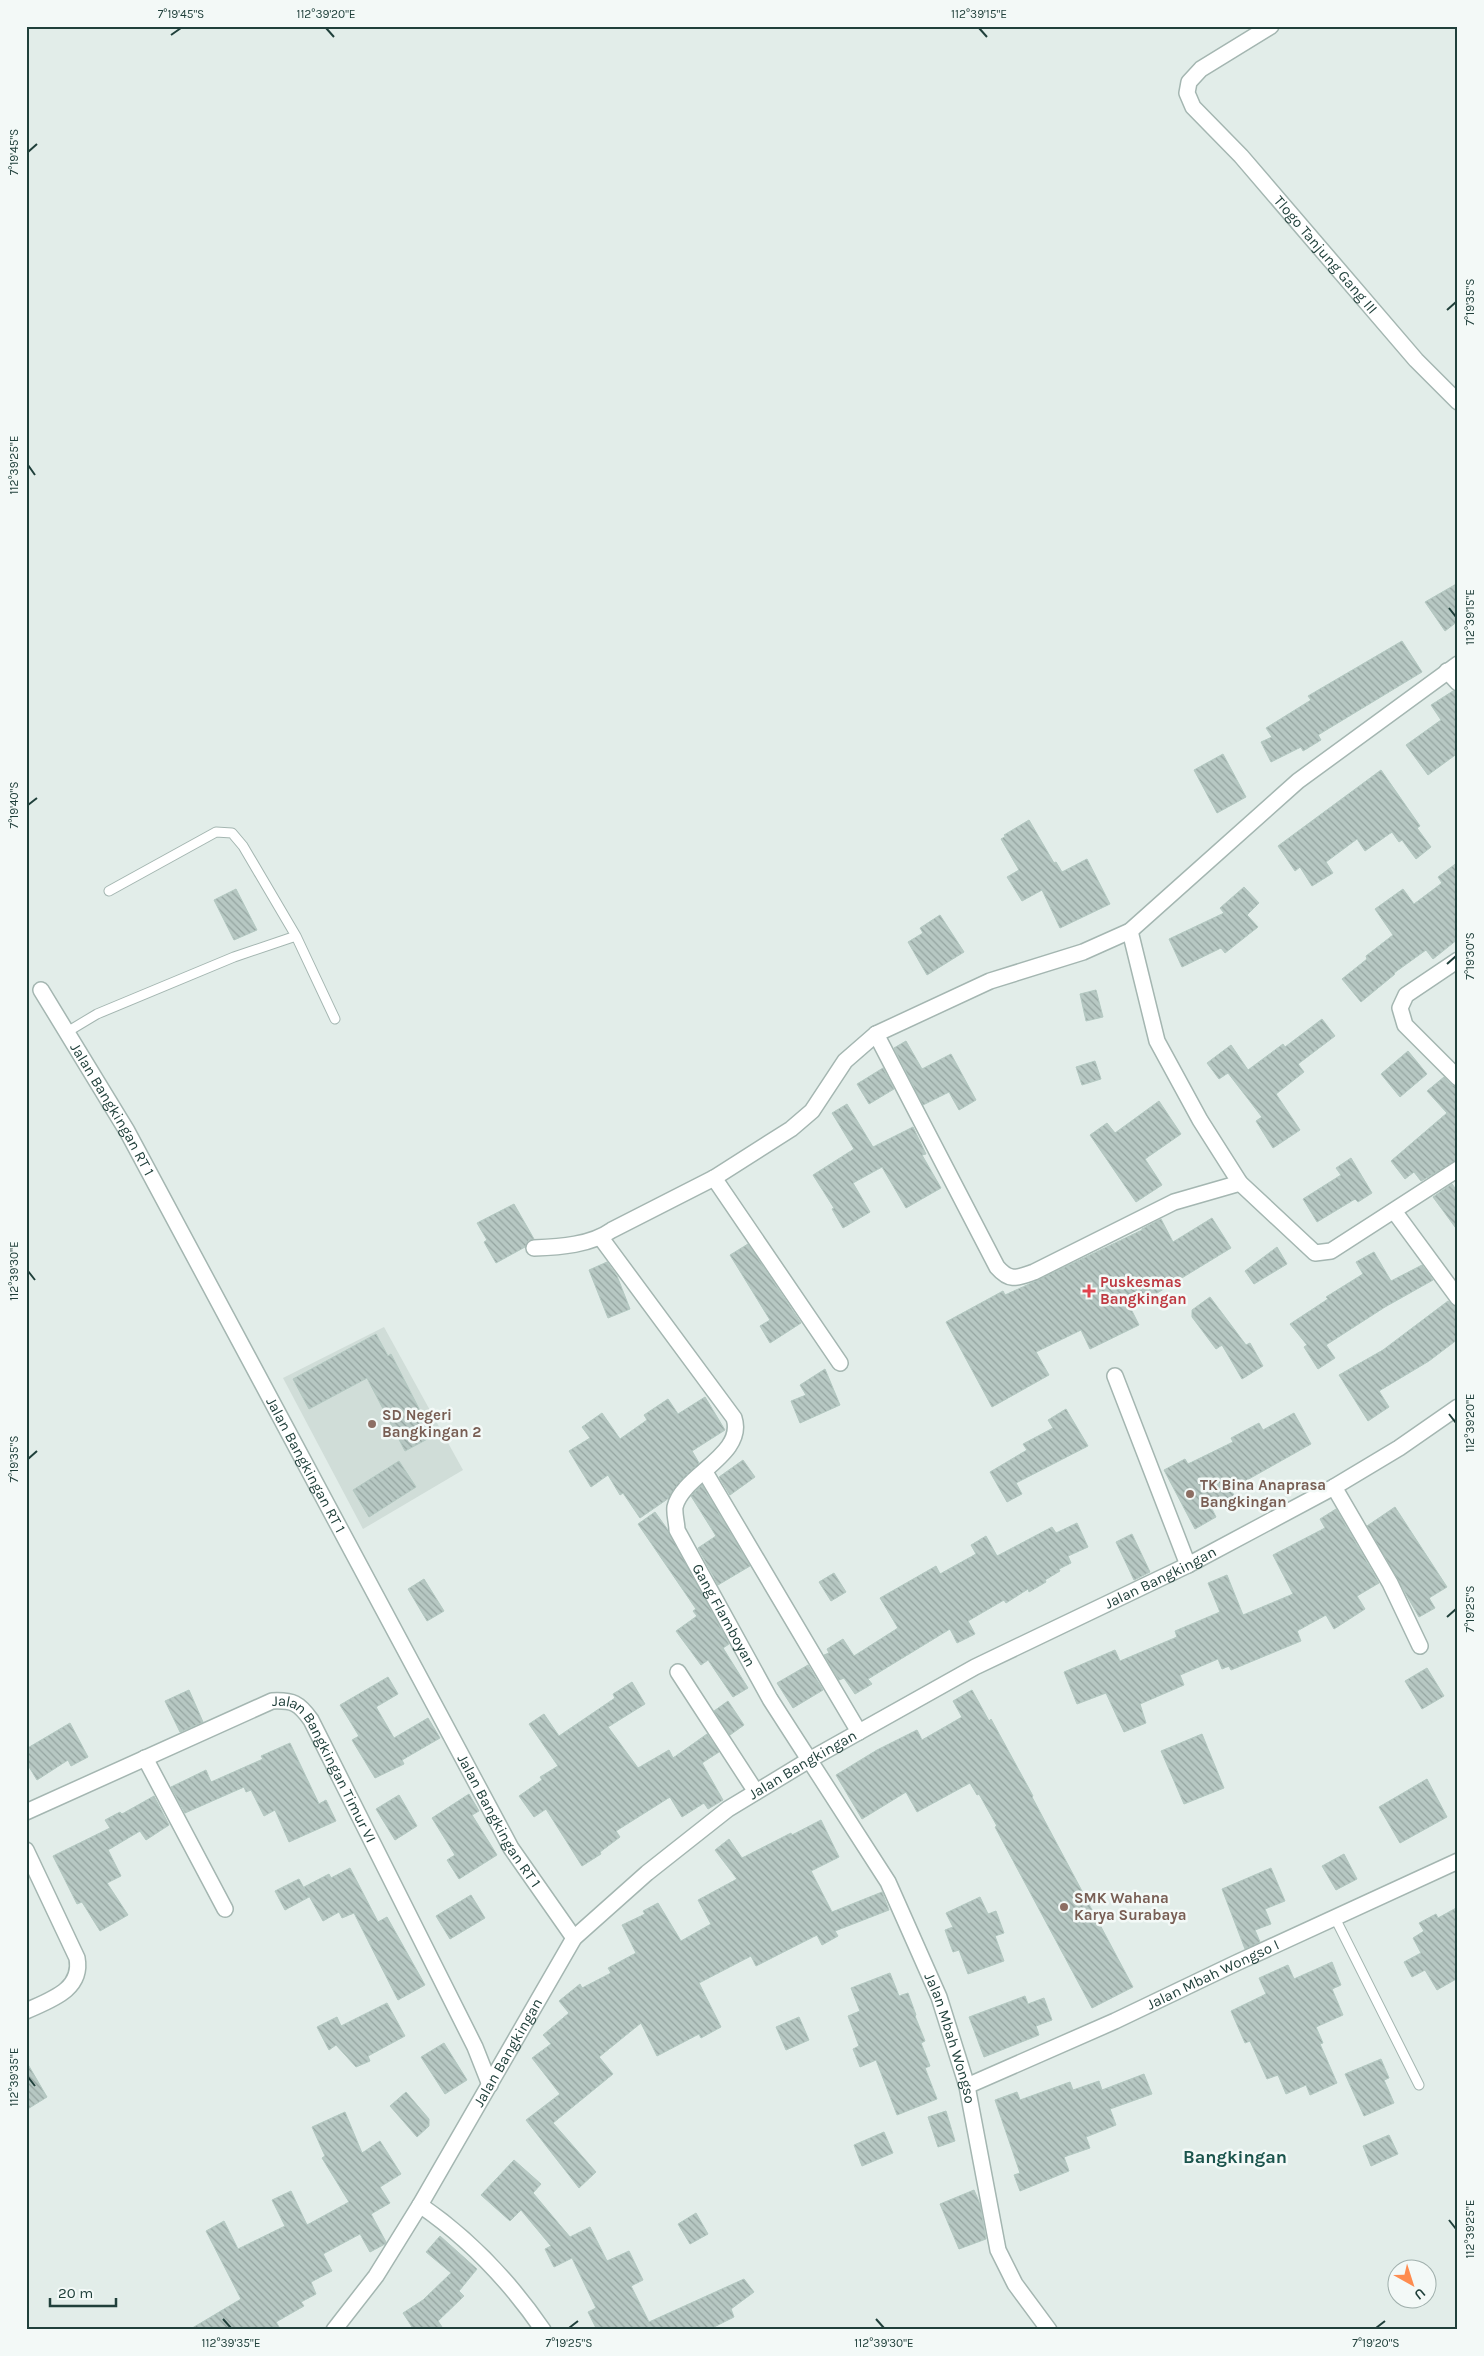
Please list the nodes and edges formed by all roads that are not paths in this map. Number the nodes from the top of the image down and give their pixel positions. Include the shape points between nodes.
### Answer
1 (1271, 26) edge
2 (1458, 402) edge
3 (1452, 668) edge
4 (1458, 684) edge
5 (109, 891) dead end
6 (1130, 931) junction
7 (296, 936) junction
8 (1458, 960) edge
9 (41, 990) dead end
10 (334, 1019) dead end
11 (67, 1032) junction
12 (876, 1034) junction
13 (1458, 1078) edge
14 (1458, 1169) edge
15 (714, 1178) junction
16 (1240, 1183) junction
17 (1394, 1211) junction
18 (601, 1238) junction
19 (534, 1248) dead end
20 (1458, 1298) edge
21 (840, 1363) dead end
22 (1115, 1376) dead end
23 (1458, 1407) edge
24 (705, 1472) junction
25 (1334, 1487) junction
26 (1188, 1565) junction
27 (1420, 1646) dead end
28 (678, 1672) dead end
29 (859, 1732) junction
30 (146, 1758) junction
31 (809, 1760) junction
32 (756, 1792) junction
33 (26, 1812) edge
34 (26, 1850) edge
35 (1458, 1860) edge
36 (225, 1909) dead end
37 (1335, 1918) junction
38 (574, 1938) junction
39 (26, 2011) edge
40 (490, 2085) junction
41 (1419, 2085) dead end
42 (967, 2086) junction
43 (420, 2204) junction
44 (334, 2330) edge
45 (543, 2330) edge
46 (1049, 2330) edge

1 - 2 street, Tlogo Tanjung Gang III via 1201,69 1189,82 1187,93 1193,108 1241,156 1416,360
3 - 4 street
3 - 6 street via 1298,781
5 - 7 lane via 216,832 232,833
6 - 12 street via 1083,952 990,981
6 - 16 street via 1158,1041 1200,1120
7 - 10 lane
7 - 11 lane via 234,957 97,1014
8 - 13 street via 1406,995 1400,1008 1405,1025
9 - 11 street, Jalan Bangkingan RT 1
11 - 38 street, Jalan Bangkingan RT 1 via 128,1131 511,1848
12 - 15 street via 845,1061 812,1111 792,1130
12 - 16 street via 1005,1276 1015,1278 1034,1272 1174,1202
14 - 17 street
15 - 18 street
15 - 21 street
16 - 17 street via 1315,1254 1331,1251
17 - 20 street
18 - 19 street
18 - 24 street, Gang Flamboyan via 734,1418 737,1428 734,1439
22 - 26 street
23 - 25 street, Jalan Bangkingan
24 - 29 street
24 - 31 street, Gang Flamboyan via 682,1492 675,1508 678,1530 770,1699
25 - 26 street, Jalan Bangkingan
25 - 27 street via 1390,1583
26 - 29 street, Jalan Bangkingan via 975,1667
28 - 32 street
29 - 31 street, Jalan Bangkingan
30 - 33 street, Jalan Bangkingan Timur VI
30 - 36 street
30 - 40 street, Jalan Bangkingan Timur VI via 272,1701 288,1701 301,1707 311,1720 476,2047
31 - 32 street, Jalan Bangkingan
31 - 42 street, Jalan Mbah Wongso via 888,1882 939,1997
32 - 38 street, Jalan Bangkingan via 728,1808 647,1873
34 - 39 street via 79,1968 75,1979 61,1996
35 - 37 street, Jalan Mbah Wongso I
37 - 41 lane
37 - 42 street, Jalan Mbah Wongso I
38 - 40 street, Jalan Bangkingan
40 - 43 street, Jalan Bangkingan
42 - 46 street, Jalan Mbah Wongso via 998,2250 1015,2284
43 - 44 street, Jalan Bangkingan via 376,2276
43 - 45 street via 448,2223 518,2294

